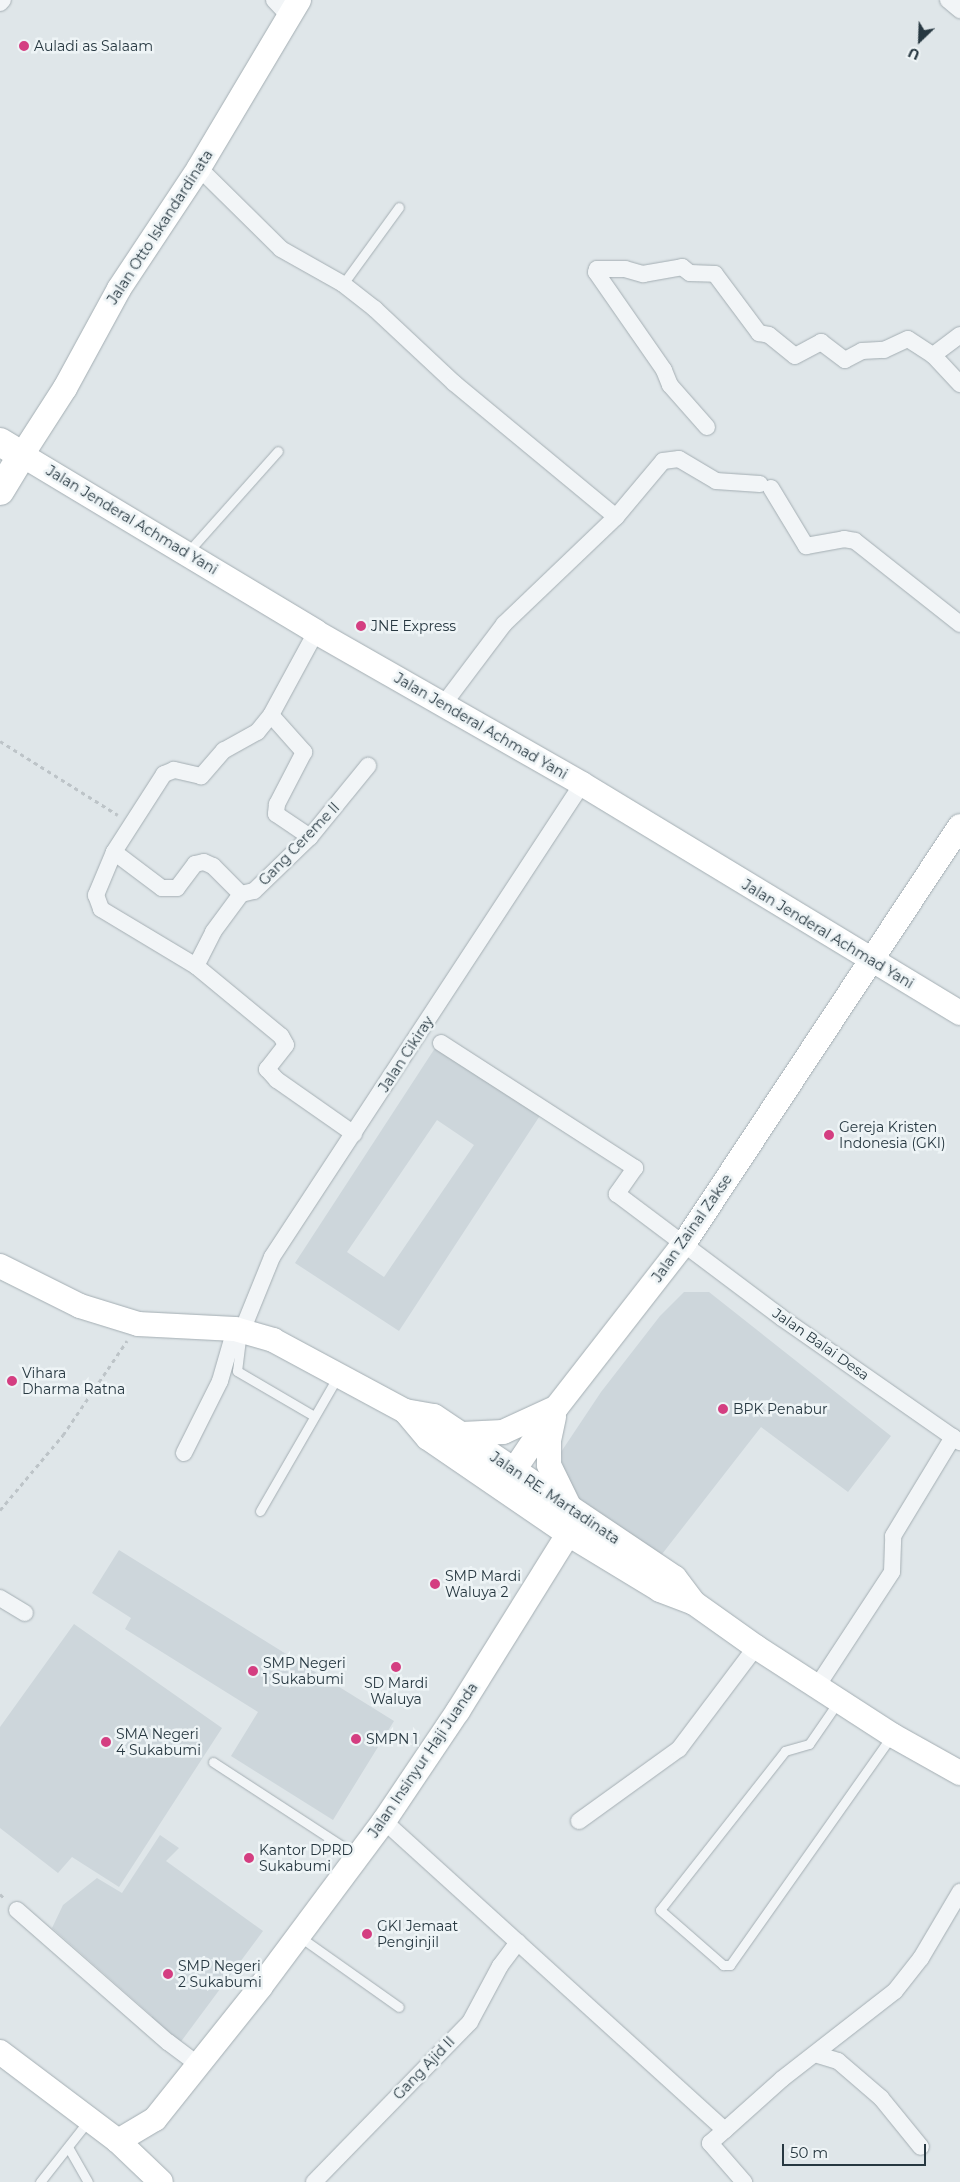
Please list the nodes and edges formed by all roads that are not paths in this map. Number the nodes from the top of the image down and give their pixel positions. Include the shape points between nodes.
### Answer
1 (3, 0) edge
2 (948, 0) edge
3 (0, 3) edge
4 (287, 5) edge
5 (960, 10) edge
6 (199, 168) junction
7 (400, 207) dead end
8 (343, 284) junction
9 (960, 335) edge
10 (934, 355) junction
11 (960, 384) edge
12 (707, 427) dead end
13 (11, 448) edge
14 (278, 451) dead end
15 (0, 492) edge
16 (616, 516) junction
17 (188, 553) junction
18 (960, 624) edge
19 (316, 632) junction
20 (443, 705) junction
21 (270, 715) junction
22 (368, 766) dead end
23 (582, 784) junction
24 (960, 826) edge
25 (310, 838) junction
26 (114, 852) junction
27 (241, 894) junction
28 (871, 960) junction
29 (196, 966) junction
30 (960, 1013) edge
31 (441, 1043) dead end
32 (354, 1134) junction
33 (683, 1245) junction
34 (0, 1266) edge
35 (239, 1330) junction
36 (338, 1375) junction
37 (556, 1408) junction
38 (404, 1411) junction
39 (314, 1416) junction
40 (462, 1434) junction
41 (957, 1440) edge
42 (184, 1453) dead end
43 (509, 1479) junction
44 (572, 1510) junction
45 (260, 1511) dead end
46 (568, 1534) junction
47 (0, 1598) edge
48 (694, 1603) junction
49 (26, 1613) dead end
50 (756, 1647) junction
51 (818, 1686) junction
52 (840, 1699) junction
53 (892, 1735) junction
54 (212, 1762) dead end
55 (960, 1773) edge
56 (384, 1821) junction
57 (579, 1821) dead end
58 (357, 1856) junction
59 (960, 1892) edge
60 (17, 1910) dead end
61 (298, 1936) junction
62 (518, 1942) junction
63 (399, 2007) dead end
64 (0, 2052) edge
65 (815, 2054) junction
66 (198, 2064) junction
67 (90, 2119) junction
68 (155, 2119) junction
69 (725, 2130) junction
70 (118, 2141) junction
71 (68, 2147) junction
72 (921, 2147) dead end
73 (142, 2162) junction
74 (40, 2182) edge
75 (88, 2182) edge
76 (161, 2182) edge
77 (314, 2182) edge
78 (744, 2182) edge

1 - 3 street
2 - 5 street
4 - 6 main road, Jalan Otto Iskandardinata
6 - 8 street via 281,249
6 - 13 main road, Jalan Otto Iskandardinata via 119,289 65,388
7 - 8 lane
8 - 16 street via 375,309 454,383
9 - 10 street
10 - 11 street
10 - 12 street via 908,339 884,350 862,351 845,360 821,342 795,356 769,335 759,333 715,274 690,273 682,267 643,274 625,269 596,269 664,370 670,385
13 - 15 highway
13 - 17 main road, Jalan Jenderal Achmad Yani
14 - 17 lane
16 - 18 street via 663,461 670,459 685,462 716,481 766,486 806,546 844,539 855,541
16 - 20 street via 504,624
17 - 19 main road, Jalan Jenderal Achmad Yani
19 - 20 main road, Jalan Jenderal Achmad Yani
19 - 21 street
20 - 23 main road, Jalan Jenderal Achmad Yani
21 - 25 street via 304,752 277,804 276,814
21 - 26 street via 257,732 224,750 201,776 168,770
22 - 25 street, Gang Cereme ll
23 - 28 main road, Jalan Jenderal Achmad Yani
23 - 32 street, Jalan Cikiray
24 - 28 main road, Jalan Zainal Zakse
25 - 27 street, Gang Cereme ll via 254,891
26 - 27 street via 162,888 177,888 195,864 204,862 213,866
26 - 29 street via 97,887 101,909
27 - 29 street, Gang Cereme ll via 213,932
28 - 30 main road, Jalan Jenderal Achmad Yani
28 - 33 main road, Jalan Zainal Zakse
29 - 32 street via 285,1041 286,1045 267,1069
31 - 33 street, Jalan Balai Desa via 635,1168 617,1194
32 - 35 street, Jalan Cikiray via 272,1257
33 - 37 main road, Jalan Zainal Zakse
33 - 41 street, Jalan Balai Desa
34 - 35 main road, Jalan RE. Martadinata via 80,1306 138,1324
35 - 36 main road, Jalan RE. Martadinata via 273,1340
35 - 39 lane via 237,1370
35 - 42 street, Jalan Cikiray via 217,1387
36 - 38 main road, Jalan RE. Martadinata
36 - 39 lane
37 - 40 main road via 504,1432
37 - 43 main road, Jalan Zainal Zakse
37 - 44 main road via 549,1440 549,1465
38 - 40 main road, Jalan RE. Martadinata via 434,1416
38 - 43 main road, Jalan RE. Martadinata via 428,1438
39 - 45 lane
40 - 43 main road, Jalan RE. Martadinata
41 - 51 street via 893,1536 892,1572
43 - 44 main road, Jalan RE. Martadinata
43 - 46 main road, Jalan RE. Martadinata
44 - 48 main road, Jalan RE. Martadinata via 675,1578
46 - 48 main road, Jalan RE. Martadinata via 660,1590
46 - 56 main road, Jalan Insinyur Haji Juanda via 458,1711
47 - 49 street
48 - 50 main road, Jalan RE. Martadinata
50 - 51 main road, Jalan RE. Martadinata
50 - 57 street via 680,1749
51 - 52 main road, Jalan RE. Martadinata
52 - 53 main road, Jalan RE. Martadinata
52 - 53 lane via 809,1744 785,1751 662,1906 661,1913 723,1965 730,1965
53 - 55 main road, Jalan RE. Martadinata
54 - 58 lane
56 - 58 main road, Jalan Insinyur Haji Juanda
56 - 62 street
58 - 61 main road, Jalan Insinyur Haji Juanda
59 - 65 street via 920,1958 895,1991
60 - 66 street
61 - 63 lane
61 - 66 main road, Jalan Insinyur Haji Juanda
62 - 69 street
62 - 77 street, Gang Ajid II via 500,1966 470,2022
64 - 67 main road
65 - 69 street
65 - 72 street via 838,2062 881,2098
66 - 68 main road, Jalan Insinyur Haji Juanda
67 - 70 main road
67 - 71 lane
68 - 70 main road, Jalan Insinyur Haji Juanda
68 - 73 main road, Jalan Insinyur Haji Juanda
69 - 78 street via 710,2143
70 - 73 main road
71 - 74 lane
71 - 75 lane
73 - 76 main road

